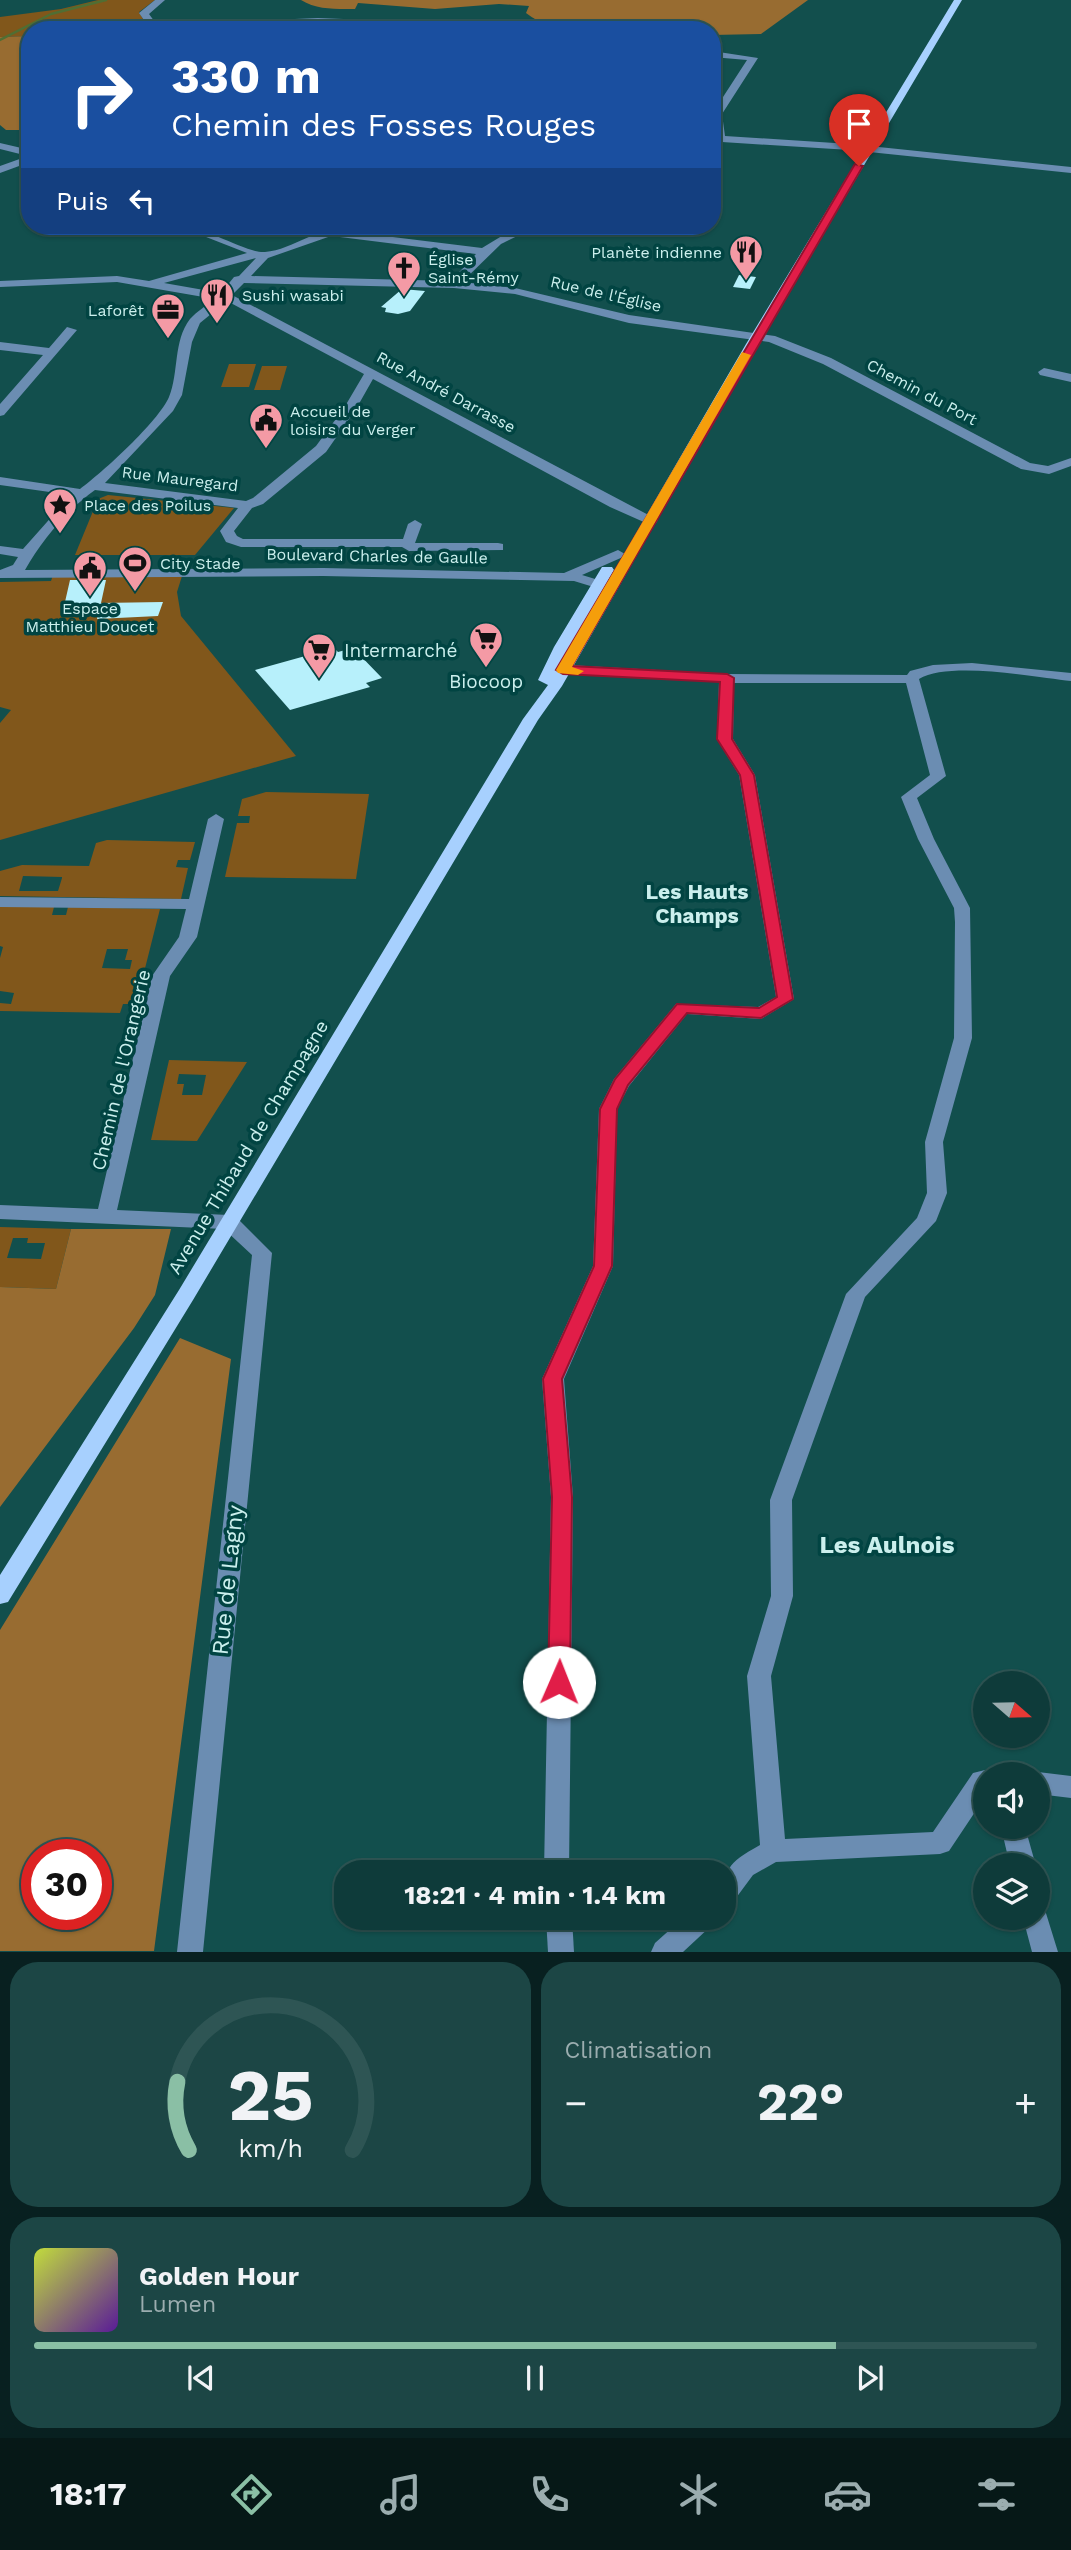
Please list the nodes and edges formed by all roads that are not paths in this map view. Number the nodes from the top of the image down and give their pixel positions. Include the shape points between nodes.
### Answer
1 (162, 0) edge
2 (958, 0) edge
3 (150, 21) edge
4 (721, 55) edge
5 (721, 105) edge
6 (721, 142) edge
7 (0, 146) edge
8 (869, 149) junction
9 (21, 151) edge
10 (21, 162) edge
11 (0, 170) edge
12 (1071, 170) edge
13 (207, 235) edge
14 (325, 235) edge
15 (349, 235) edge
16 (508, 235) edge
17 (482, 251) junction
18 (260, 255) junction
19 (238, 279) junction
20 (0, 284) edge
21 (152, 284) junction
22 (454, 285) junction
23 (224, 297) junction
24 (71, 330) dead end
25 (756, 336) junction
26 (0, 346) edge
27 (51, 352) junction
28 (371, 372) junction
29 (1044, 372) dead end
30 (1071, 378) edge
31 (0, 412) edge
32 (1071, 462) edge
33 (0, 481) edge
34 (88, 490) junction
35 (247, 505) junction
36 (647, 518) junction
37 (415, 524) dead end
38 (408, 543) junction
39 (498, 547) dead end
40 (0, 550) edge
41 (26, 554) junction
42 (618, 554) junction
43 (3, 573) edge
44 (563, 576) junction
45 (544, 577) junction
46 (601, 587) junction
47 (557, 669) junction
48 (1071, 677) edge
49 (727, 678) junction
50 (912, 679) junction
51 (216, 819) dead end
52 (0, 902) edge
53 (196, 904) junction
54 (0, 1212) edge
55 (106, 1215) junction
56 (229, 1222) junction
57 (0, 1595) edge
58 (1050, 1784) edge
59 (1071, 1787) edge
60 (973, 1794) edge
61 (773, 1851) junction
62 (556, 1860) edge
63 (736, 1878) edge
64 (560, 1930) edge
65 (688, 1930) edge
66 (1040, 1930) edge
67 (190, 1951) edge
68 (561, 1951) edge
69 (664, 1951) edge
70 (1045, 1951) edge

1 - 3 street via 144,13
2 - 8 main road, Avenue Thibaud de Champagne
4 - 5 street via 753,58
6 - 8 street
7 - 9 street
8 - 12 street
8 - 25 main road, Avenue Thibaud de Champagne
10 - 11 street
13 - 18 street
14 - 18 street
15 - 17 street
16 - 17 street
17 - 22 street
18 - 19 street, Rue Mauregard
18 - 21 street
19 - 22 street, Rue de l'Église
19 - 23 street, Rue Mauregard
20 - 21 street, Rue André Darrasse via 109,278
21 - 23 street, Rue André Darrasse
22 - 25 street, Rue de l'Église via 539,294 629,319
23 - 28 street, Rue André Darrasse
23 - 34 street, Rue Mauregard via 190,328 177,392 167,411
24 - 27 street
25 - 32 street, Chemin du Port via 827,361 1026,466 1049,470
25 - 36 main road, Avenue Thibaud de Champagne
26 - 27 street
27 - 31 street
28 - 35 street via 321,449
28 - 36 street, Rue André Darrasse
29 - 30 street
33 - 34 street
34 - 35 street, Rue Mauregard
34 - 41 street
35 - 38 street via 227,531 241,543
36 - 42 main road, Avenue Thibaud de Champagne
36 - 46 main road, Avenue Thibaud de Champagne
37 - 38 street
38 - 39 street via 409,547
40 - 41 street
41 - 43 street via 19,568
42 - 44 street, Boulevard Charles de Gaulle via 590,569
42 - 46 main road, Avenue Thibaud de Champagne
43 - 45 street, Boulevard Charles de Gaulle
44 - 45 street, Boulevard Charles de Gaulle
44 - 46 street, Boulevard Charles de Gaulle
45 - 46 street, Boulevard Charles de Gaulle
46 - 47 main road, Avenue Thibaud de Champagne
47 - 49 street
47 - 56 main road, Avenue Thibaud de Champagne
48 - 50 street via 931,669
49 - 50 street
49 - 62 street via 724,739 747,775 785,999 761,1013 682,1008 621,1083 608,1109 603,1266 553,1379 562,1497
50 - 61 street via 938,776 909,797 962,908 962,1038 934,1142 937,1194 933,1208 856,1294 781,1500 782,1596 759,1676
51 - 53 street, Chemin de l'Orangerie
52 - 53 street
53 - 55 street, Chemin de l'Orangerie via 188,937 161,976
54 - 55 street
55 - 56 street
56 - 57 main road, Avenue Thibaud de Champagne
56 - 67 street, Rue de Lagny via 262,1253
58 - 59 street
60 - 61 street via 940,1843
61 - 63 street via 744,1867
64 - 68 street
65 - 69 street
66 - 70 street

